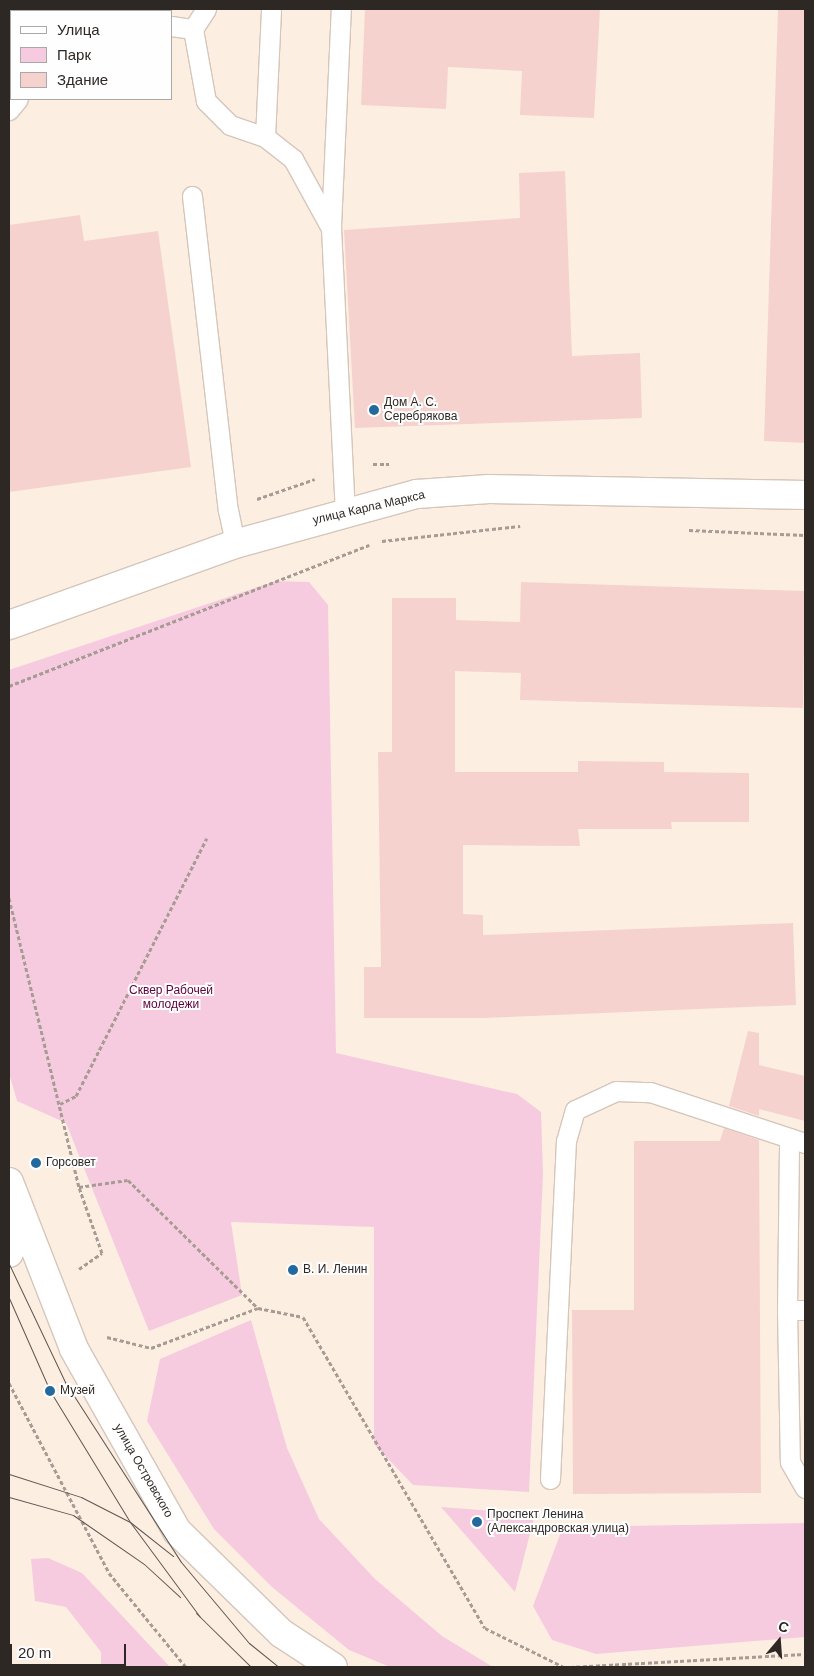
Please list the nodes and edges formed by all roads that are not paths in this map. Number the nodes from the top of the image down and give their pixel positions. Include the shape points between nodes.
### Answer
1 (206, 9) edge
2 (341, 9) edge
3 (271, 10) dead end
4 (172, 26) edge
5 (193, 29) junction
6 (17, 100) edge
7 (9, 110) edge
8 (265, 137) junction
9 (192, 196) dead end
10 (331, 228) junction
11 (805, 495) edge
12 (345, 512) junction
13 (236, 544) junction
14 (9, 625) edge
15 (797, 1140) edge
16 (9, 1182) edge
17 (22, 1222) junction
18 (9, 1253) edge
19 (796, 1310) edge
20 (550, 1479) dead end
21 (805, 1488) edge
22 (333, 1667) edge

1 - 5 lane
2 - 10 lane
3 - 8 lane
4 - 5 lane
5 - 8 lane via 206,101 230,125
6 - 7 lane
8 - 10 lane via 293,159
9 - 13 lane via 228,510
10 - 12 lane
11 - 12 street, улица Карла Маркса via 489,489 417,494
12 - 13 street, улица Карла Маркса
13 - 14 street, улица Карла Маркса
15 - 19 lane
15 - 20 lane via 650,1092 616,1091 576,1110 566,1142
16 - 17 street, улица Островского
17 - 18 street
17 - 22 street, улица Островского via 74,1349 177,1531 281,1633
19 - 21 lane via 790,1462

